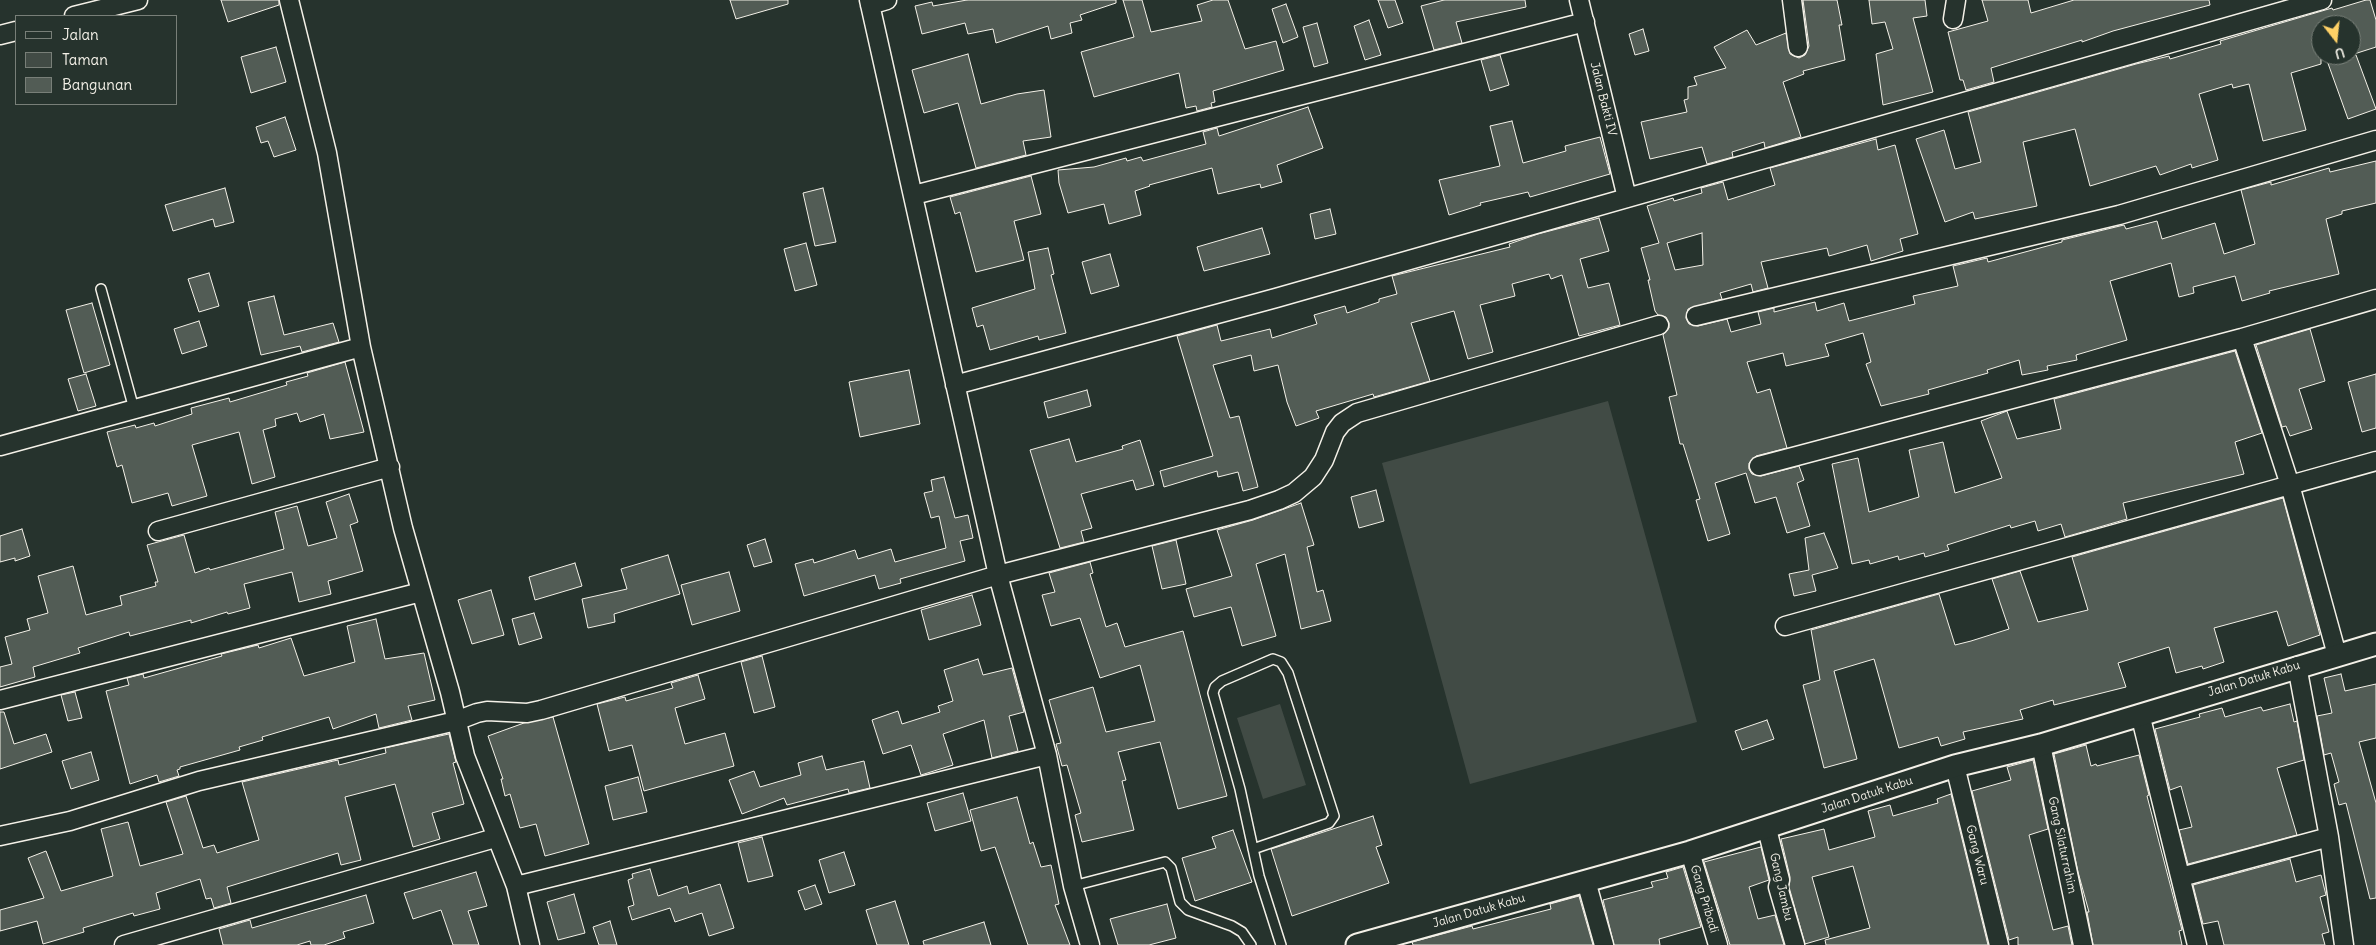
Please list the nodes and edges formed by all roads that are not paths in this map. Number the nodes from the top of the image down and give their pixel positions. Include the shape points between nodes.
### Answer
1 (138, 0) edge
2 (289, 0) edge
3 (887, 0) edge
4 (1579, 0) edge
5 (1792, 0) edge
6 (1956, 0) edge
7 (2322, 0) edge
8 (870, 2) edge
9 (78, 15) edge
10 (1953, 19) dead end
11 (1584, 22) junction
12 (15, 31) edge
13 (0, 35) edge
14 (1798, 47) dead end
15 (2376, 140) edge
16 (914, 195) junction
17 (1627, 198) junction
18 (102, 289) dead end
19 (2376, 299) edge
20 (1696, 316) dead end
21 (1659, 325) dead end
22 (2242, 338) junction
23 (361, 347) junction
24 (955, 385) junction
25 (134, 409) junction
26 (0, 446) edge
27 (2376, 461) edge
28 (1759, 466) dead end
29 (390, 467) junction
30 (2290, 485) junction
31 (158, 530) dead end
32 (998, 575) junction
33 (421, 592) junction
34 (1785, 626) dead end
35 (2376, 644) edge
36 (2337, 655) junction
37 (2298, 666) junction
38 (0, 700) edge
39 (2140, 714) junction
40 (456, 721) junction
41 (2041, 745) junction
42 (1047, 756) junction
43 (1955, 766) junction
44 (1767, 829) junction
45 (0, 836) edge
46 (2329, 836) junction
47 (495, 838) junction
48 (1253, 849) junction
49 (1690, 852) junction
50 (2181, 878) junction
51 (1586, 881) junction
52 (516, 886) junction
53 (1073, 886) junction
54 (124, 945) edge
55 (530, 945) edge
56 (1090, 945) edge
57 (1251, 945) edge
58 (1281, 945) edge
59 (1356, 945) edge
60 (1604, 945) edge
61 (1718, 945) edge
62 (1795, 945) edge
63 (1999, 945) edge
64 (2083, 945) edge
65 (2197, 945) edge
66 (2344, 945) edge

1 - 9 street
2 - 23 street via 327,153
3 - 8 street
4 - 11 street, Jalan Bakti IV
5 - 14 street
6 - 10 street
7 - 17 street
8 - 16 street
11 - 16 street
11 - 17 street, Jalan Bakti IV
12 - 13 street
15 - 20 street via 2119,215
16 - 24 street
17 - 24 street
18 - 25 lane
19 - 22 street
21 - 32 street via 1357,413 1335,432 1313,477 1294,493 1279,500
22 - 28 street
22 - 30 street
23 - 25 street
23 - 29 street
24 - 32 street
25 - 26 street
27 - 30 street
29 - 31 street
29 - 33 street
30 - 34 street
30 - 36 street
32 - 40 street via 541,710 527,713 487,711
32 - 42 street
33 - 38 street
33 - 40 street
35 - 36 street, Jalan Datuk Kabu
36 - 37 street, Jalan Datuk Kabu
37 - 39 street, Jalan Datuk Kabu
37 - 46 street
39 - 41 street, Jalan Datuk Kabu
39 - 50 street
40 - 45 street via 198,781 70,821
40 - 47 street via 465,756
41 - 43 street, Jalan Datuk Kabu
41 - 64 street, Gang Silaturrahim
42 - 52 street
42 - 53 street
43 - 44 street, Jalan Datuk Kabu
43 - 63 street, Gang Waru
44 - 49 street, Jalan Datuk Kabu
44 - 62 street, Gang Jambu via 1780,880 1778,887
46 - 50 street
46 - 66 street
47 - 52 street
47 - 54 street
48 - 48 lane via 1213,693 1222,681 1273,659 1281,662 1288,674 1334,816 1329,823
48 - 58 lane
49 - 51 street, Jalan Datuk Kabu
49 - 61 street, Gang Pribadi
50 - 65 street
51 - 59 street, Jalan Datuk Kabu
51 - 60 street
52 - 55 street
53 - 56 street
53 - 57 lane via 1165,862 1171,868 1180,902 1188,910 1232,926 1242,932

